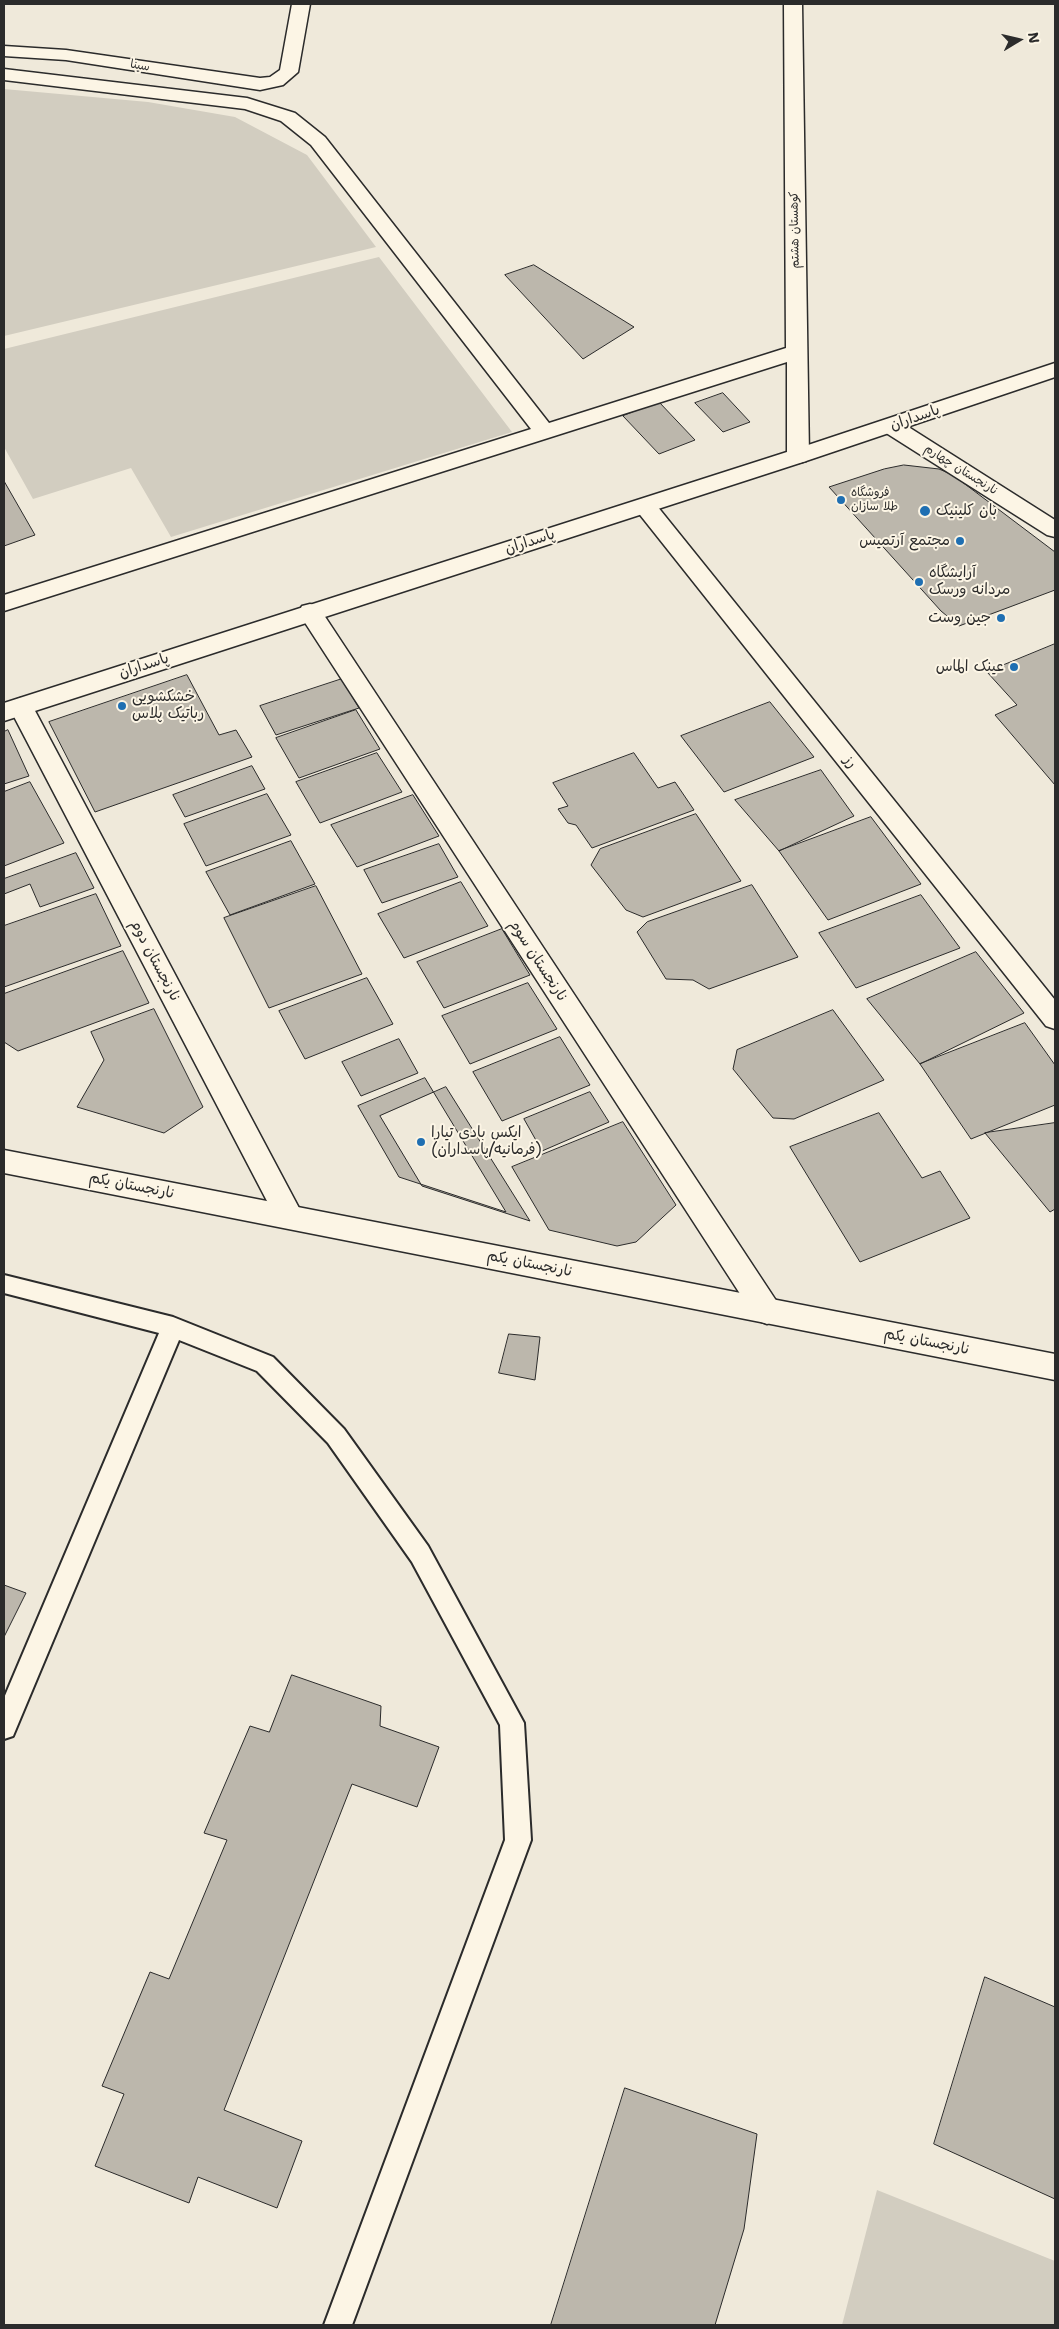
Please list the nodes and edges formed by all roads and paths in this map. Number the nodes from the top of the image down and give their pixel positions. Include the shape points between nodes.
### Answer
1 (302, 4) edge
2 (793, 4) edge
3 (4, 51) edge
4 (4, 74) edge
5 (797, 352) junction
6 (1055, 370) edge
7 (891, 426) junction
8 (545, 432) junction
9 (798, 456) junction
10 (645, 506) junction
11 (1055, 530) edge
12 (4, 603) edge
13 (310, 612) junction
14 (12, 710) edge
15 (1055, 1019) edge
16 (4, 1161) edge
17 (289, 1216) junction
18 (4, 1284) edge
19 (767, 1310) junction
20 (173, 1328) junction
21 (1055, 1368) edge
22 (4, 1728) edge
23 (338, 2325) edge

1 - 3 street, سینا via 289,72 276,81 260,84 66,54
2 - 5 street, کوهستان هشتم
4 - 8 street via 247,104 288,118 318,141
5 - 8 street
5 - 9 street, کوهستان هشتم
6 - 7 street, پاسداران
7 - 9 street, پاسداران
7 - 11 street, نارنجستان چهارم
8 - 12 street
9 - 10 street, پاسداران
10 - 13 street, پاسداران
10 - 15 street, رز
13 - 14 street, پاسداران
13 - 19 street, نارنجستان سوم
14 - 17 street, نارنجستان دوم
16 - 17 street, نارنجستان یکم
17 - 19 street, نارنجستان یکم
18 - 20 lane
19 - 21 street, نارنجستان یکم
20 - 22 lane
20 - 23 lane via 265,1364 336,1436 420,1554 512,1723 518,1840

